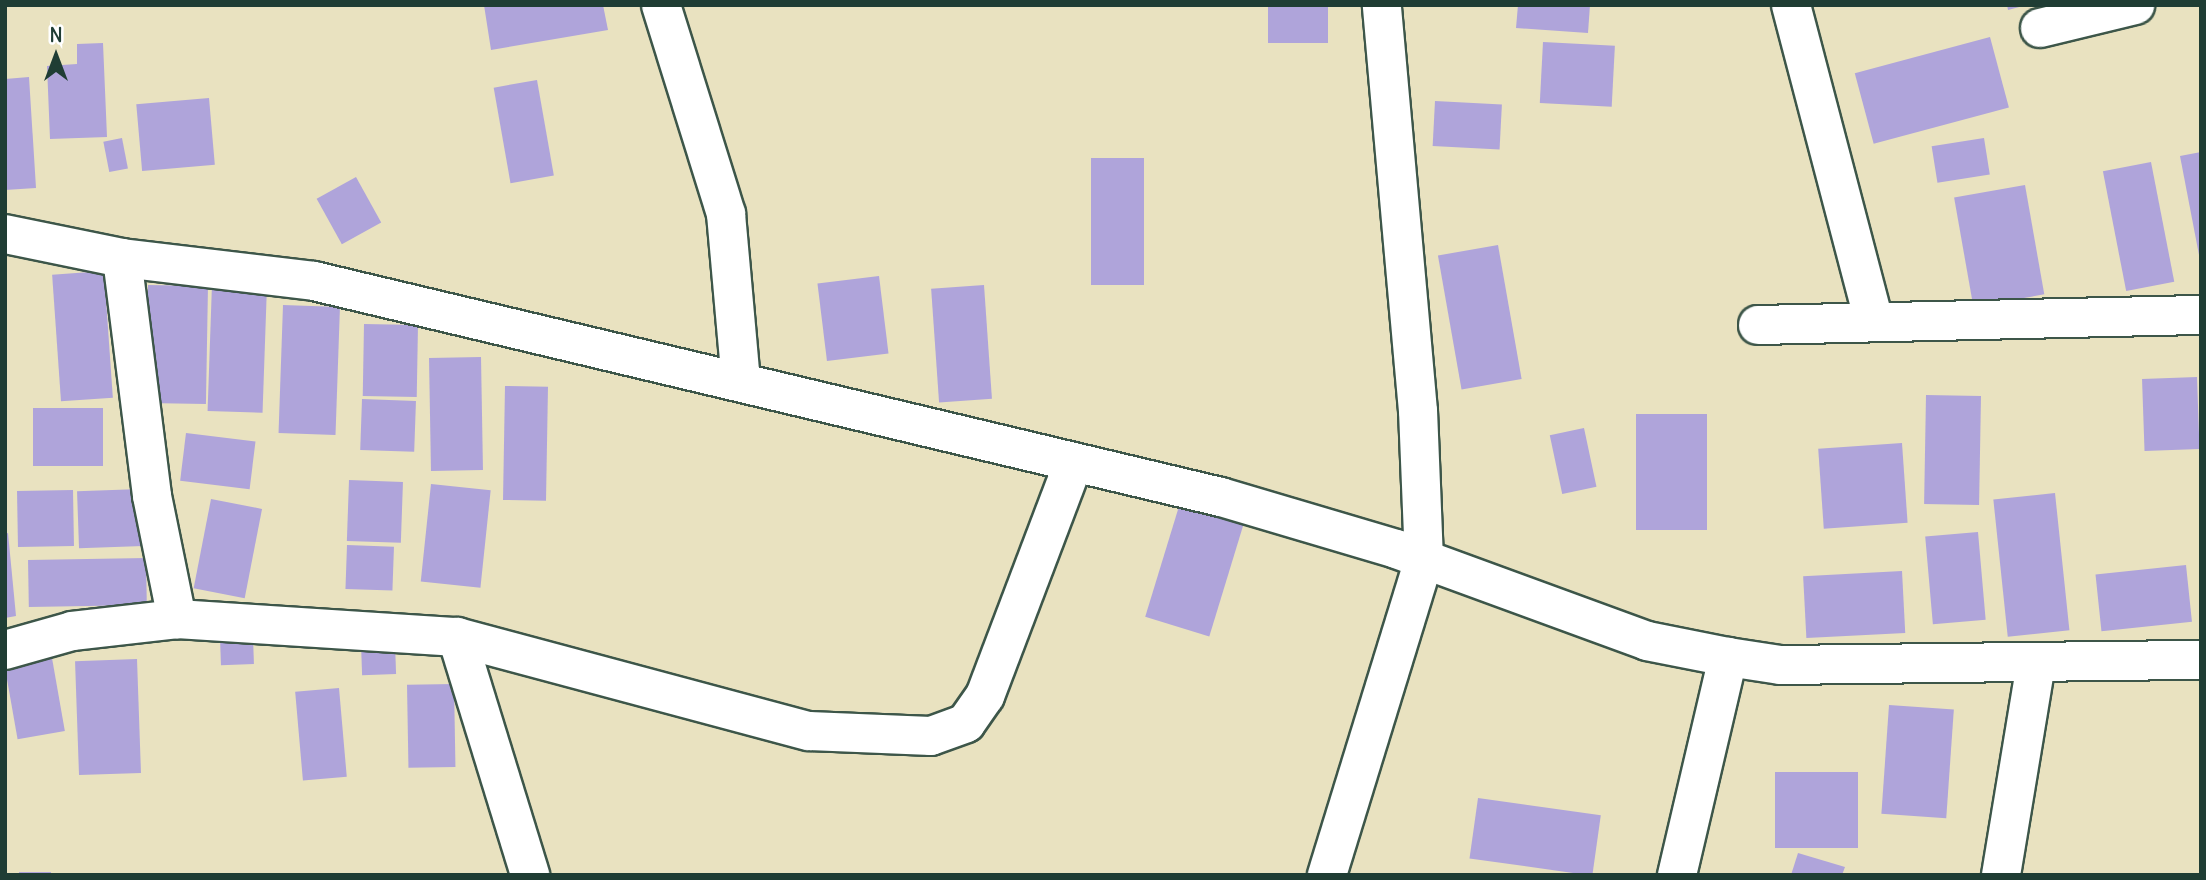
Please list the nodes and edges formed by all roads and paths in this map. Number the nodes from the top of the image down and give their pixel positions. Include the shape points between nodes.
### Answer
1 (661, 5) edge
2 (1382, 5) edge
3 (1791, 5) edge
4 (2135, 5) edge
5 (2040, 28) dead end
6 (5, 234) edge
7 (122, 258) junction
8 (2201, 315) edge
9 (1873, 318) junction
10 (1758, 325) dead end
11 (741, 381) junction
12 (1074, 462) junction
13 (1424, 560) junction
14 (177, 619) junction
15 (457, 637) junction
16 (5, 650) edge
17 (1728, 657) junction
18 (2201, 660) edge
19 (2036, 663) junction
20 (530, 875) edge
21 (1327, 875) edge
22 (1677, 875) edge
23 (2000, 875) edge

1 - 11 street via 726,214
2 - 13 street via 1418,411
3 - 9 street
4 - 5 street
6 - 7 street
7 - 11 street via 314,281
7 - 14 street via 152,496
8 - 9 street
9 - 10 street
11 - 12 street
12 - 13 street via 1221,497
12 - 15 street via 985,696 966,723 930,736 809,731
13 - 17 street via 1647,640
13 - 21 street
14 - 15 street
14 - 16 street via 72,631
15 - 20 street
17 - 19 street via 1780,665
17 - 22 street
18 - 19 street
19 - 23 street

